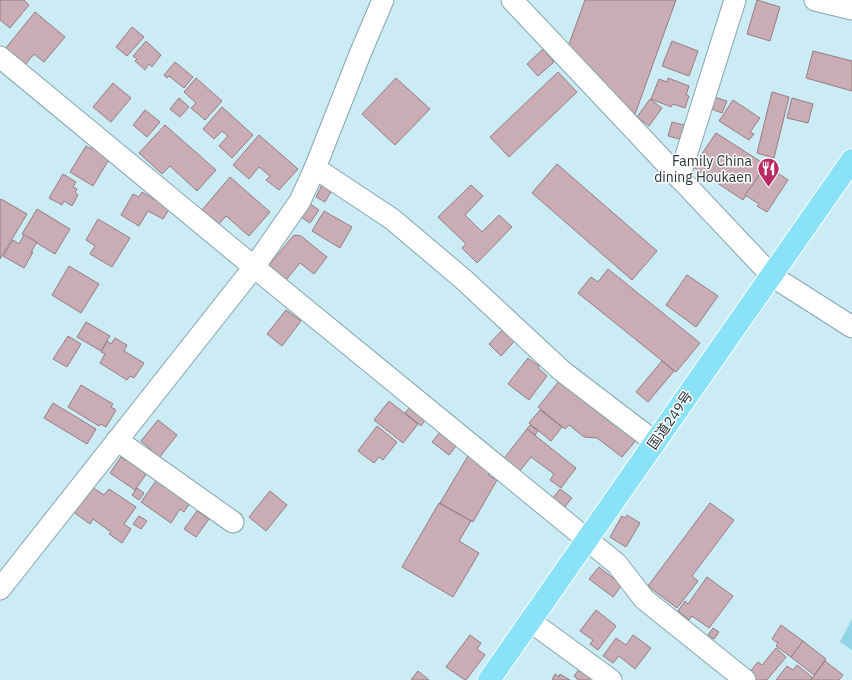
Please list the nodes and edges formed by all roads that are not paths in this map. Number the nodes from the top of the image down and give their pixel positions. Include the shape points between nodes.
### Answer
1 (383, 0) edge
2 (512, 0) edge
3 (735, 0) edge
4 (815, 0) edge
5 (852, 9) edge
6 (0, 57) edge
7 (852, 160) edge
8 (316, 168) junction
9 (679, 178) junction
10 (254, 267) junction
11 (772, 276) junction
12 (852, 327) edge
13 (117, 440) junction
14 (655, 442) junction
15 (233, 522) dead end
16 (587, 539) junction
17 (0, 589) edge
18 (530, 621) junction
19 (741, 679) edge
20 (489, 680) edge
21 (611, 680) edge

1 - 8 street
2 - 9 street
3 - 9 street
4 - 5 street
6 - 10 street
7 - 11 highway, 国道249号
8 - 10 street via 300,201
8 - 14 street via 392,219 463,279 562,371
9 - 11 street
10 - 13 street
10 - 16 street
11 - 12 street
11 - 14 highway, 国道249号
13 - 15 street
13 - 17 street
14 - 16 highway, 国道249号
16 - 18 highway, 国道249号
16 - 19 street via 617,564 644,600
18 - 20 highway, 国道249号
18 - 21 street

